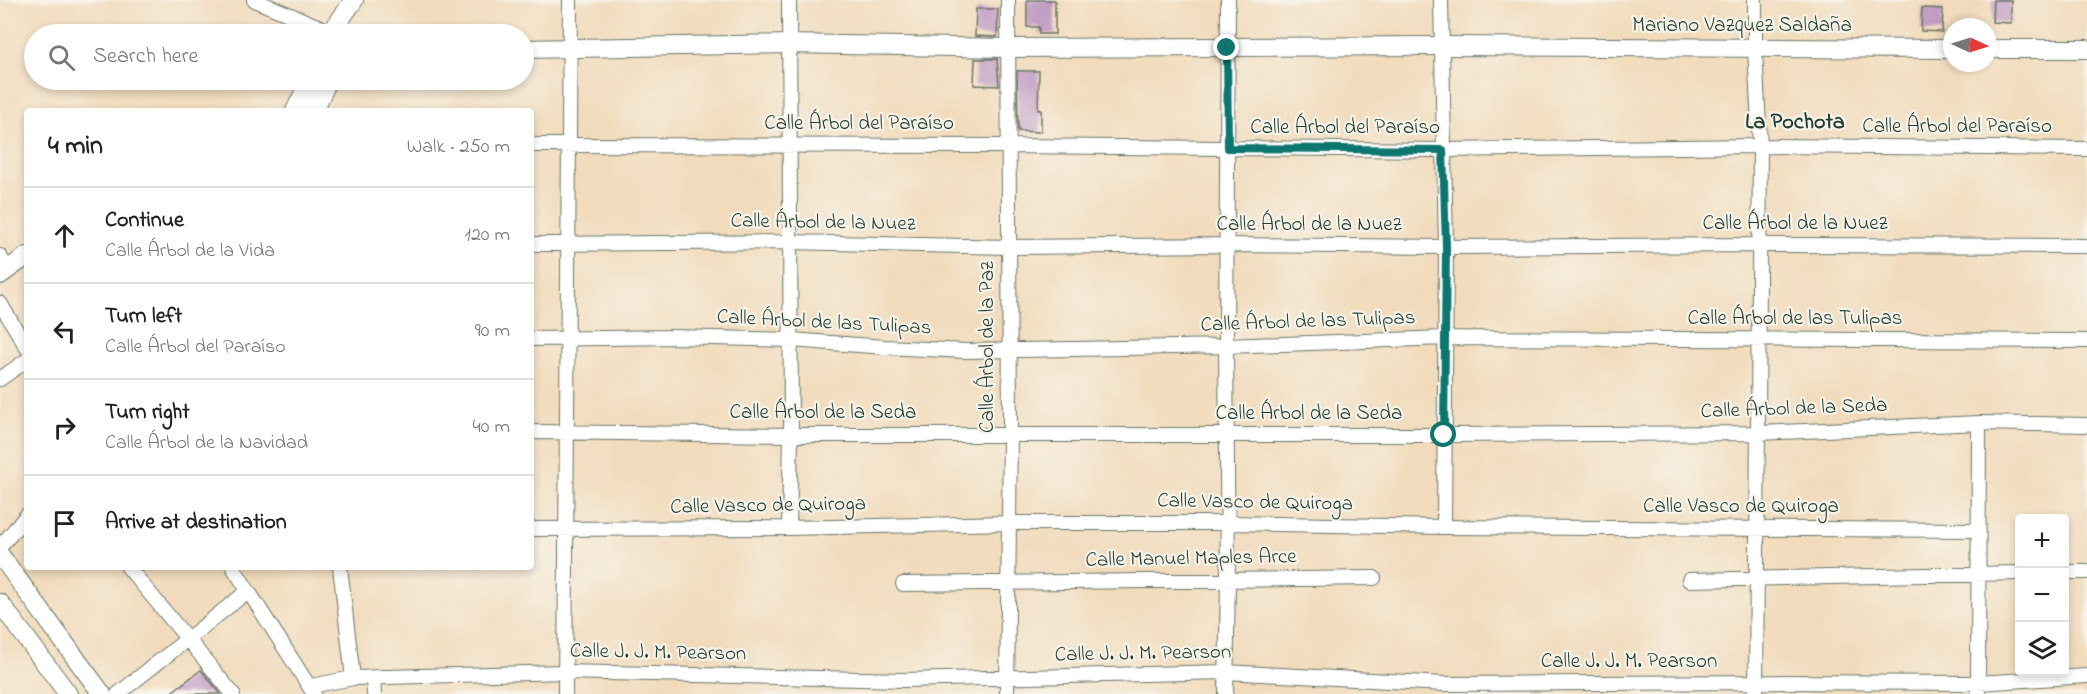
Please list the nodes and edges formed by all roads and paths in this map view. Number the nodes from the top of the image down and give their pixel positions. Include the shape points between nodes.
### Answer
1 (254, 0) edge
2 (354, 0) edge
3 (570, 0) edge
4 (789, 0) edge
5 (1008, 0) edge
6 (1228, 0) edge
7 (1441, 0) edge
8 (1755, 0) edge
9 (310, 24) edge
10 (337, 24) edge
11 (789, 44) junction
12 (1441, 46) junction
13 (1008, 48) junction
14 (1227, 48) junction
15 (570, 49) junction
16 (1755, 49) junction
17 (1943, 49) edge
18 (1997, 49) edge
19 (2087, 49) edge
20 (534, 50) edge
21 (304, 90) edge
22 (323, 90) edge
23 (296, 108) edge
24 (315, 108) edge
25 (790, 144) junction
26 (534, 145) edge
27 (569, 145) junction
28 (1008, 146) junction
29 (1760, 146) junction
30 (1228, 148) junction
31 (2087, 149) edge
32 (1443, 150) junction
33 (789, 242) junction
34 (534, 244) edge
35 (568, 245) junction
36 (1228, 245) junction
37 (1758, 245) junction
38 (2087, 246) edge
39 (1009, 247) junction
40 (1446, 247) junction
41 (24, 257) edge
42 (2, 267) edge
43 (0, 303) edge
44 (1445, 338) junction
45 (534, 339) edge
46 (568, 340) junction
47 (791, 340) junction
48 (1759, 340) junction
49 (2087, 341) edge
50 (24, 343) edge
51 (1226, 346) junction
52 (1009, 350) junction
53 (24, 362) edge
54 (0, 380) edge
55 (1979, 423) junction
56 (2087, 425) edge
57 (534, 432) edge
58 (567, 433) junction
59 (1759, 433) junction
60 (1010, 434) junction
61 (791, 435) junction
62 (1227, 435) junction
63 (1444, 435) junction
64 (24, 519) edge
65 (1008, 523) junction
66 (1228, 523) junction
67 (1444, 527) junction
68 (789, 528) junction
69 (1757, 528) junction
70 (534, 529) edge
71 (566, 529) junction
72 (1978, 530) junction
73 (0, 547) edge
74 (0, 555) edge
75 (130, 570) edge
76 (235, 570) edge
77 (340, 570) edge
78 (2069, 572) edge
79 (2087, 572) edge
80 (1979, 573) junction
81 (2015, 573) edge
82 (1374, 578) dead end
83 (1228, 580) junction
84 (1689, 580) dead end
85 (1756, 580) junction
86 (1008, 582) junction
87 (903, 584) dead end
88 (248, 591) junction
89 (0, 603) edge
90 (188, 639) junction
91 (565, 672) junction
92 (1226, 672) junction
93 (2087, 676) edge
94 (353, 678) junction
95 (373, 678) junction
96 (1007, 678) junction
97 (1756, 688) edge
98 (1444, 689) edge
99 (1978, 689) edge
100 (312, 690) edge
101 (68, 694) edge
102 (102, 694) edge
103 (118, 694) edge
104 (233, 694) edge
105 (374, 694) edge
106 (565, 694) edge
107 (1007, 694) edge
108 (1226, 694) edge

1 - 9 street
2 - 10 street
3 - 15 street
4 - 11 street
5 - 13 street, Calle Árbol de la Paz
6 - 14 street
7 - 12 street
8 - 16 street
11 - 13 street, Mariano Vazquez Saldaña
11 - 15 street, Mariano Vazquez Saldaña
11 - 25 street
12 - 14 street, Mariano Vazquez Saldaña
12 - 16 street, Mariano Vazquez Saldaña
12 - 32 street
13 - 14 street, Mariano Vazquez Saldaña
13 - 28 street, Calle Árbol de la Paz
14 - 30 street
15 - 20 street, Mariano Vazquez Saldaña
15 - 27 street
16 - 17 street, Mariano Vazquez Saldaña
16 - 29 street
18 - 19 street
21 - 23 street
22 - 24 street
25 - 27 street, Calle Árbol del Paraíso
25 - 28 street, Calle Árbol del Paraíso
25 - 33 street
26 - 27 street, Calle Árbol del Paraíso
27 - 35 street
28 - 30 street, Calle Árbol del Paraíso
28 - 39 street, Calle Árbol de la Paz
29 - 31 street, Calle Árbol del Paraíso
29 - 32 street, Calle Árbol del Paraíso
29 - 37 street
30 - 32 street, Calle Árbol del Paraíso
30 - 36 street
32 - 40 street
33 - 35 street, Calle Árbol de la Nuez
33 - 39 street, Calle Árbol de la Nuez
33 - 47 street
34 - 35 street, Calle Árbol de la Nuez
35 - 46 street
36 - 39 street, Calle Árbol de la Nuez
36 - 40 street, Calle Árbol de la Nuez
36 - 51 street
37 - 38 street, Calle Árbol de la Nuez
37 - 40 street, Calle Árbol de la Nuez
37 - 48 street
39 - 52 street, Calle Árbol de la Paz
40 - 44 street
41 - 42 street
43 - 50 street
44 - 48 street, Calle Árbol de las Tulipas
44 - 51 street, Calle Árbol de las Tulipas
44 - 63 street
45 - 46 street, Calle Árbol de las Tulipas
46 - 47 street, Calle Árbol de las Tulipas
46 - 58 street
47 - 52 street, Calle Árbol de las Tulipas
47 - 61 street
48 - 49 street, Calle Árbol de las Tulipas
48 - 59 street
51 - 52 street, Calle Árbol de las Tulipas
51 - 62 street
52 - 60 street, Calle Árbol de la Paz
53 - 54 street
55 - 56 street, Calle Árbol de la Seda
55 - 59 street, Calle Árbol de la Seda
55 - 72 street
57 - 58 street, Calle Árbol de la Seda
58 - 61 street, Calle Árbol de la Seda
58 - 71 street
59 - 63 street, Calle Árbol de la Seda
59 - 69 street
60 - 61 street, Calle Árbol de la Seda
60 - 62 street, Calle Árbol de la Seda
60 - 65 street, Calle Árbol de la Paz
61 - 68 street
62 - 63 street, Calle Árbol de la Seda
62 - 66 street
63 - 67 street
64 - 73 street
65 - 66 street, Calle Vasco de Quiroga
65 - 68 street, Calle Vasco de Quiroga
65 - 86 street, Calle Árbol de la Paz
66 - 67 street, Calle Vasco de Quiroga
66 - 83 street
67 - 69 street, Calle Vasco de Quiroga
68 - 71 street, Calle Vasco de Quiroga
69 - 72 street, Calle Vasco de Quiroga
69 - 85 street
70 - 71 street, Calle Vasco de Quiroga
71 - 91 street
72 - 80 street
74 - 102 street
75 - 90 street
76 - 88 street
77 - 94 street
78 - 79 street
80 - 81 street
80 - 85 street
80 - 99 street
82 - 83 street, Calle Manuel Maples Arce
83 - 86 street, Calle Manuel Maples Arce
83 - 92 street
84 - 85 street
85 - 97 street
86 - 87 street, Calle Manuel Maples Arce
86 - 96 street, Calle Árbol de la Paz
88 - 90 street
88 - 100 street
89 - 101 street
90 - 103 street
90 - 104 street
91 - 95 street, Calle J. J. M. Pearson
91 - 96 street, Calle J. J. M. Pearson via 904,680
91 - 106 street
92 - 96 street, Calle J. J. M. Pearson
92 - 98 street, Calle J. J. M. Pearson
92 - 108 street
93 - 99 street, Calle J. J. M. Pearson
94 - 95 street, Calle J. J. M. Pearson
94 - 100 street, Calle J. J. M. Pearson
95 - 105 street
96 - 107 street, Calle Árbol de la Paz
97 - 98 street, Calle J. J. M. Pearson
97 - 99 street, Calle J. J. M. Pearson

